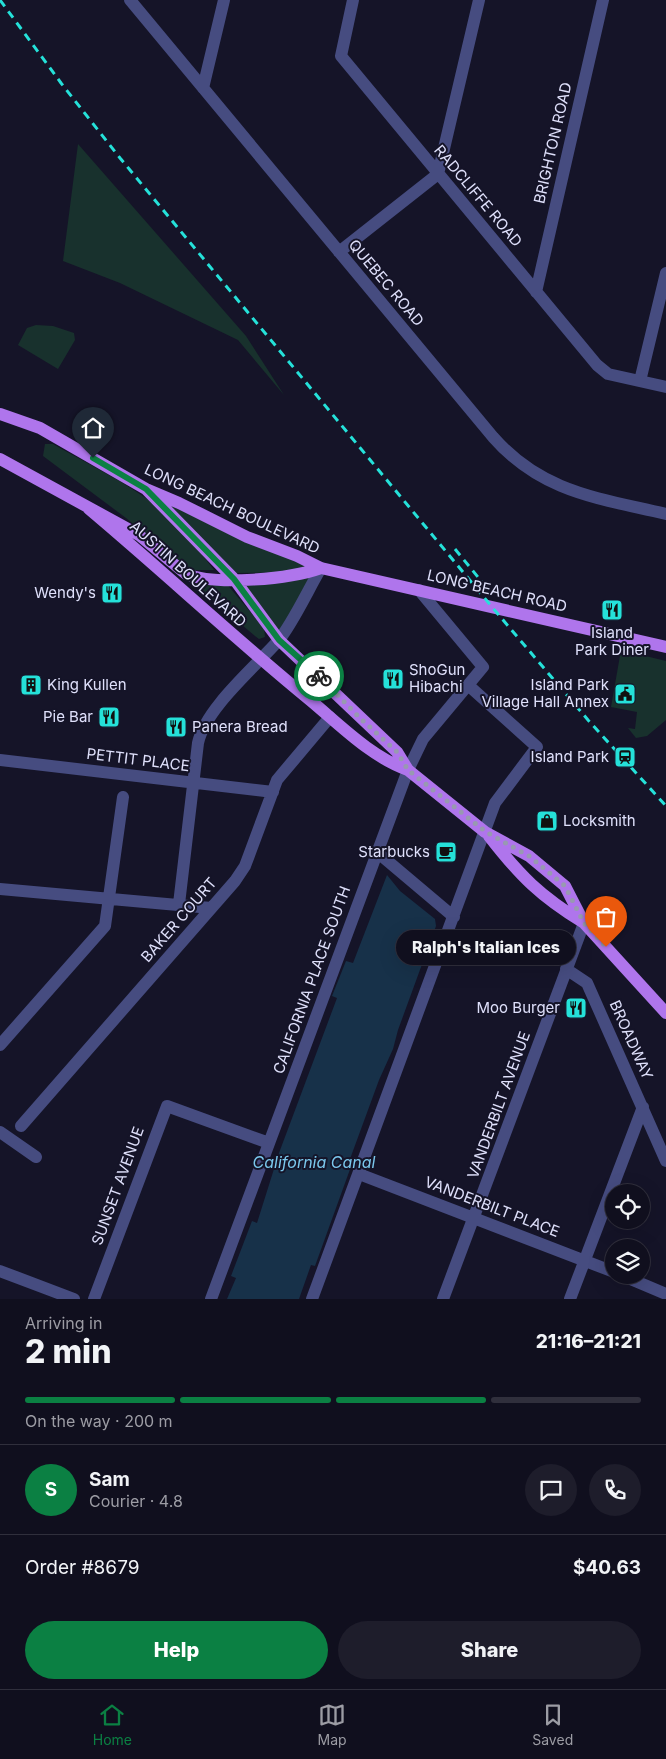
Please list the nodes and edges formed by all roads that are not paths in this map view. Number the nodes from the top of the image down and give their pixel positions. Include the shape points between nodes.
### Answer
1 (130, 0) edge
2 (224, 0) edge
3 (353, 0) edge
4 (479, 0) edge
5 (603, 0) edge
6 (203, 88) junction
7 (438, 174) junction
8 (339, 252) junction
9 (666, 273) edge
10 (536, 292) junction
11 (640, 381) junction
12 (666, 387) edge
13 (0, 414) edge
14 (0, 460) edge
15 (146, 489) junction
16 (89, 509) junction
17 (666, 514) edge
18 (321, 568) junction
19 (234, 579) junction
20 (419, 590) junction
21 (279, 640) junction
22 (666, 647) edge
23 (260, 659) junction
24 (468, 685) junction
25 (330, 717) junction
26 (0, 760) edge
27 (408, 770) junction
28 (193, 783) junction
29 (273, 792) junction
30 (123, 797) dead end
31 (486, 832) junction
32 (377, 852) junction
33 (0, 889) edge
34 (110, 898) junction
35 (179, 904) junction
36 (211, 908) junction
37 (454, 917) junction
38 (584, 923) junction
39 (566, 969) junction
40 (666, 1012) edge
41 (0, 1045) edge
42 (643, 1107) junction
43 (21, 1126) dead end
44 (0, 1132) edge
45 (269, 1143) junction
46 (36, 1157) dead end
47 (666, 1162) edge
48 (359, 1174) junction
49 (474, 1218) junction
50 (584, 1260) junction
51 (605, 1268) edge
52 (0, 1271) edge
53 (642, 1284) edge
54 (666, 1294) edge
55 (74, 1299) edge
56 (94, 1299) edge
57 (211, 1299) edge
58 (312, 1299) edge
59 (443, 1299) edge
60 (570, 1299) edge

1 - 6 street, QUEBEC ROAD
2 - 6 street
3 - 7 street, RADCLIFFE ROAD via 341,56
4 - 7 street
5 - 10 street, BRIGHTON ROAD
6 - 8 street, QUEBEC ROAD
7 - 8 street
7 - 10 street, RADCLIFFE ROAD
8 - 17 street, QUEBEC ROAD via 514,458 565,490
9 - 11 street
10 - 11 street, RADCLIFFE ROAD via 597,365 608,374
11 - 12 street, RADCLIFFE ROAD
13 - 15 main road, LONG BEACH BOULEVARD via 40,428
14 - 16 main road, LONG BEACH BOULEVARD
15 - 18 main road, LONG BEACH BOULEVARD
15 - 19 main road, AUSTIN BOULEVARD
16 - 19 main road, LONG BEACH BOULEVARD via 139,536 186,574
16 - 23 main road, AUSTIN BOULEVARD via 167,574
18 - 19 main road, LONG BEACH BOULEVARD via 293,576
18 - 20 main road, LONG BEACH ROAD
18 - 21 street
19 - 21 main road, AUSTIN BOULEVARD
20 - 22 main road, LONG BEACH ROAD
20 - 24 street, CALIFORNIA PLACE SOUTH via 483,667
21 - 23 street
21 - 27 main road, AUSTIN BOULEVARD via 397,752
23 - 25 main road, AUSTIN BOULEVARD
23 - 28 street via 201,732
24 - 27 street, CALIFORNIA PLACE SOUTH via 424,739
24 - 31 street via 537,747 495,803
25 - 27 main road, AUSTIN BOULEVARD via 393,765
25 - 29 street, BAKER COURT via 277,780
26 - 28 street, PETTIT PLACE
27 - 31 main road, AUSTIN BOULEVARD
27 - 32 street, CALIFORNIA PLACE SOUTH
28 - 29 street, PETTIT PLACE
28 - 35 street
29 - 36 street, BAKER COURT via 245,866
30 - 34 street
31 - 37 street
31 - 38 main road, AUSTIN BOULEVARD via 517,872 551,903
31 - 38 main road, AUSTIN BOULEVARD via 529,856 565,886
32 - 37 street
32 - 45 street, CALIFORNIA PLACE SOUTH
33 - 34 street
34 - 35 street
34 - 41 street via 105,926
35 - 36 street
36 - 43 street, BAKER COURT
37 - 48 street
38 - 39 street, VANDERBILT AVENUE
38 - 40 main road, AUSTIN BOULEVARD
39 - 42 street, BROADWAY via 588,983
39 - 49 street, VANDERBILT AVENUE
42 - 47 street, BROADWAY
42 - 50 street
44 - 46 street
45 - 56 street, SUNSET AVENUE via 167,1106
45 - 57 street, CALIFORNIA PLACE SOUTH
48 - 49 street, VANDERBILT PLACE
48 - 58 street
49 - 50 street, VANDERBILT PLACE
49 - 59 street, VANDERBILT AVENUE
50 - 51 street, VANDERBILT PLACE
50 - 60 street
52 - 55 street
53 - 54 street

